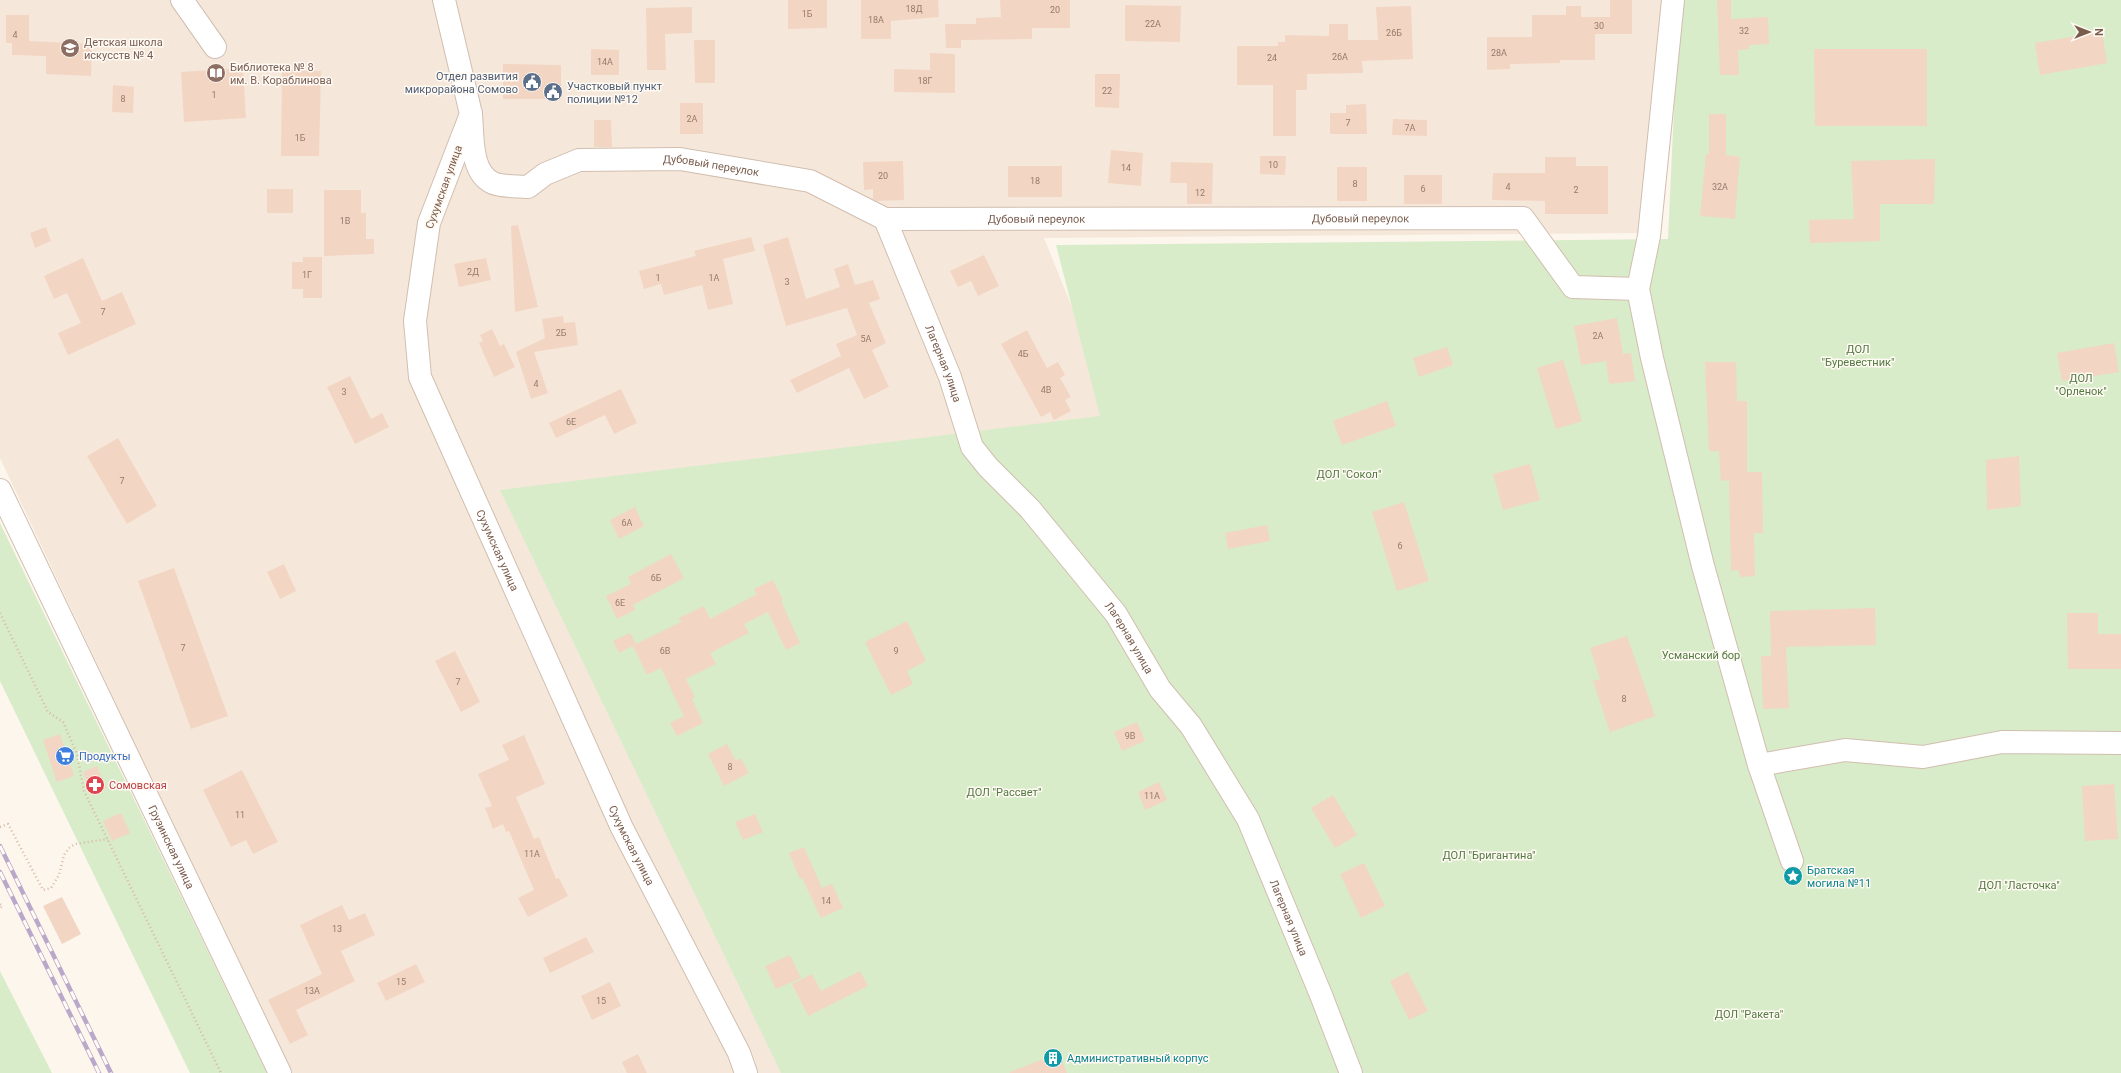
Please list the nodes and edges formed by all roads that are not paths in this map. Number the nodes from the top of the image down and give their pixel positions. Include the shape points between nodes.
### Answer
1 (182, 0) edge
2 (444, 0) edge
3 (1673, 0) edge
4 (215, 47) dead end
5 (471, 114) junction
6 (885, 219) junction
7 (1638, 289) junction
8 (0, 490) edge
9 (2121, 743) edge
10 (1759, 765) junction
11 (1792, 861) dead end
12 (280, 1073) edge
13 (746, 1073) edge
14 (1351, 1073) edge

1 - 4 street
2 - 5 street
3 - 7 street via 1649,236
5 - 6 street, Дубовый переулок via 476,162 482,175 494,183 528,187 545,174 579,160 680,159 810,181
5 - 13 street, Сухумская улица via 429,223 415,321 420,377 622,828 739,1053
6 - 7 street, Дубовый переулок via 1523,218 1573,287
6 - 14 street, Лагерная улица via 950,377 972,447 1030,509 1116,614 1160,689 1195,732 1248,819
7 - 10 street via 1652,358 1701,559
8 - 12 street, Грузинская улица
9 - 10 street via 2002,742 1923,757 1845,750
10 - 11 street

